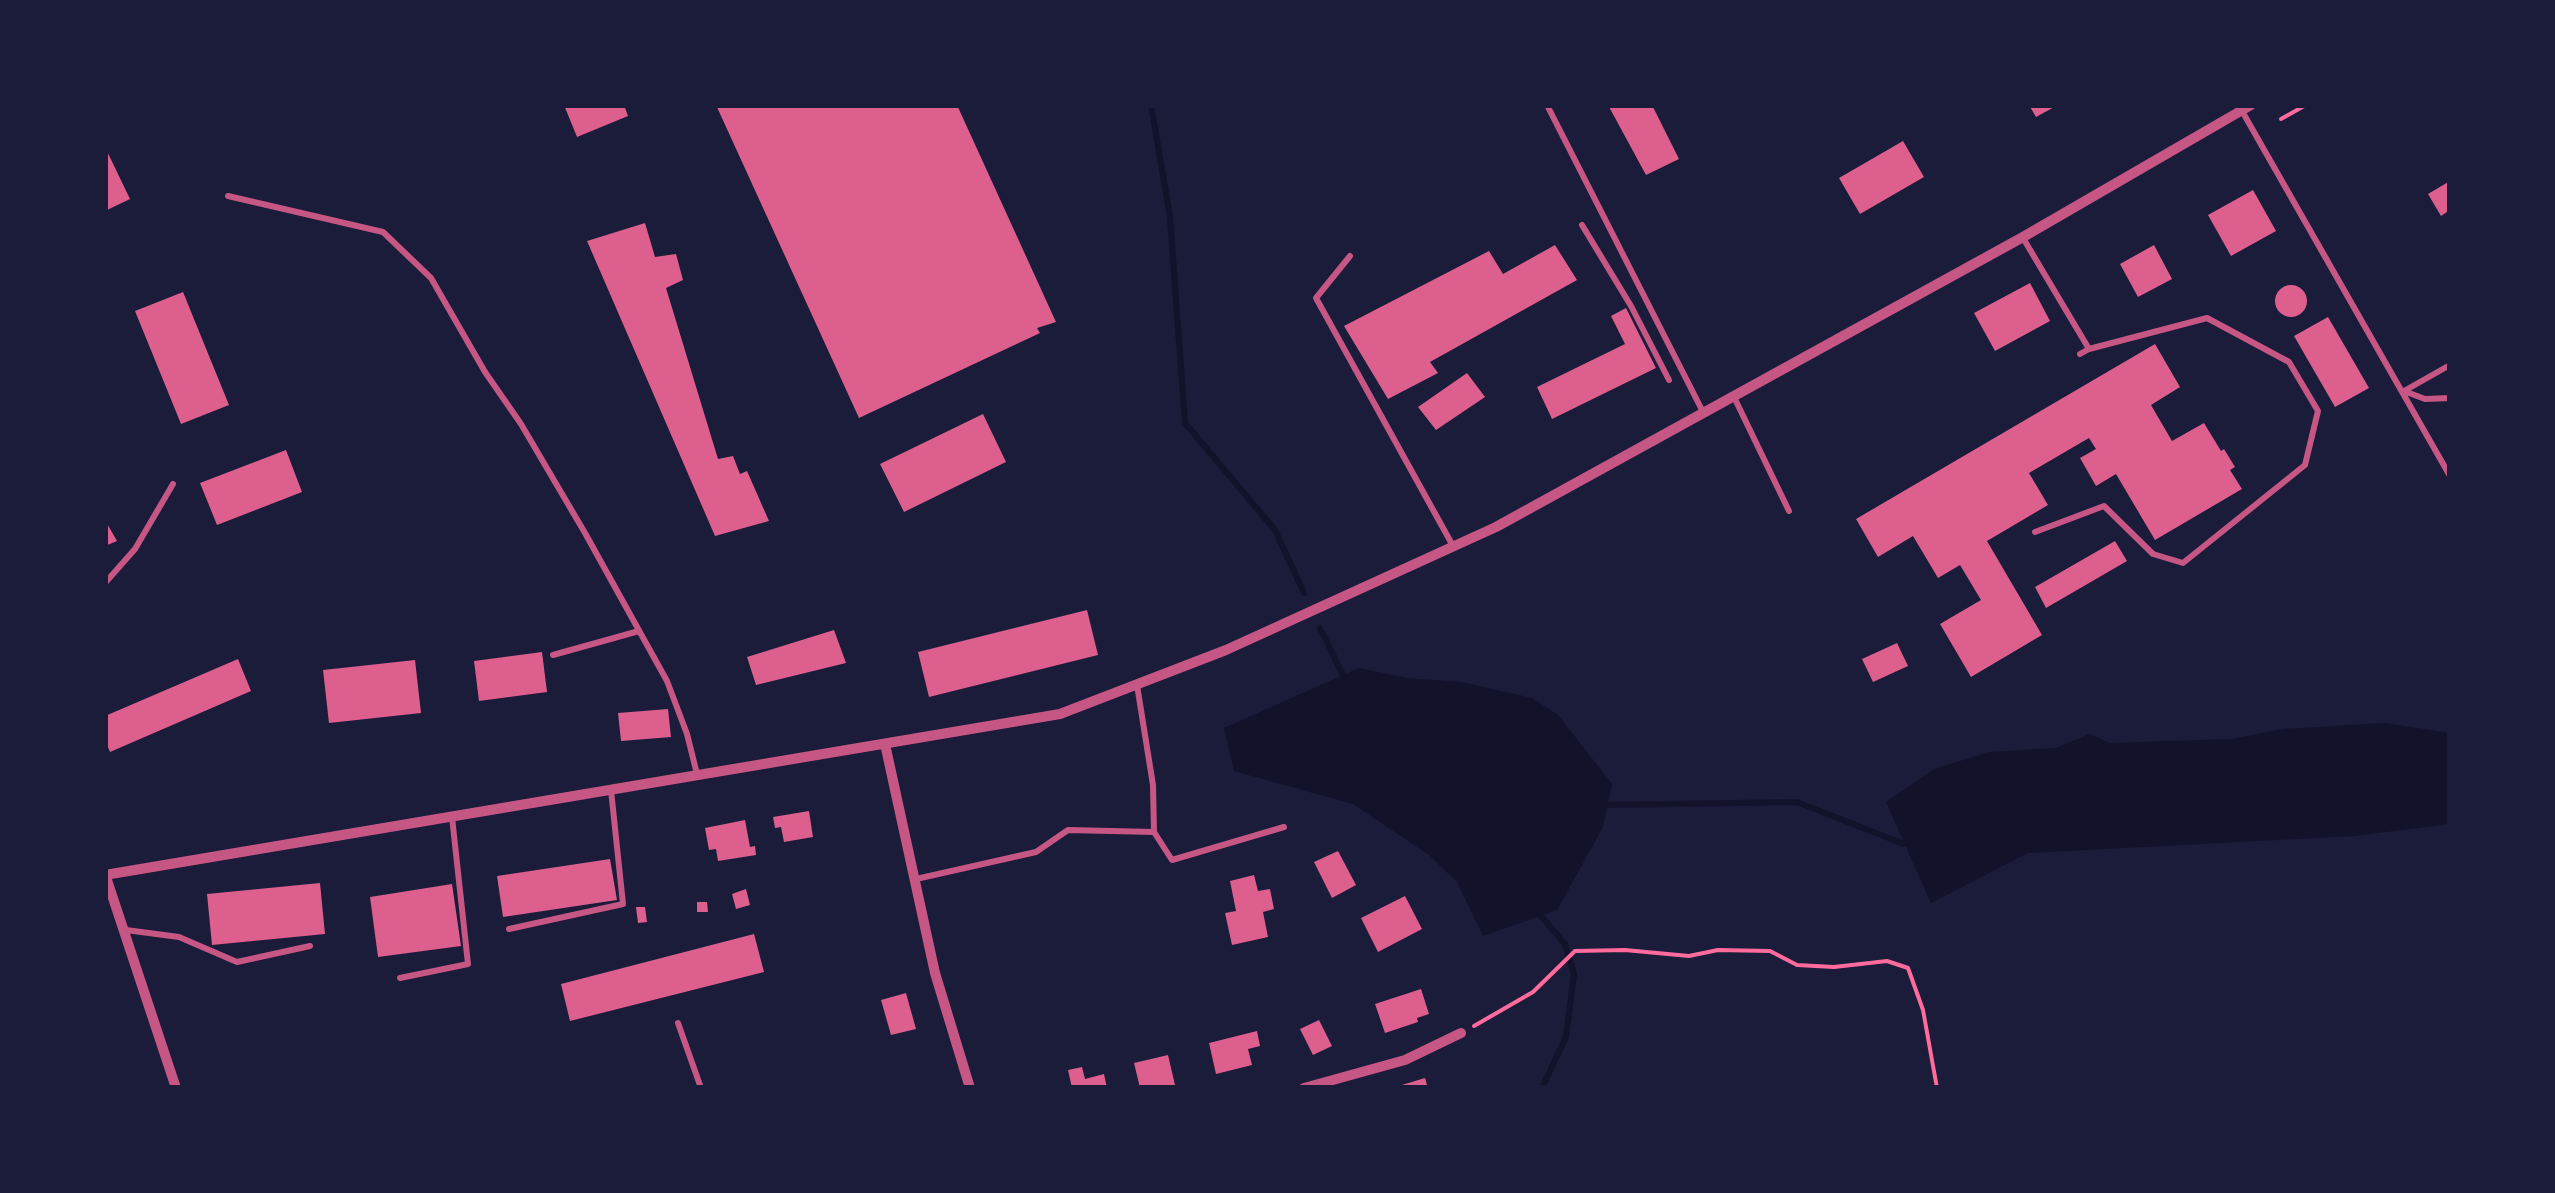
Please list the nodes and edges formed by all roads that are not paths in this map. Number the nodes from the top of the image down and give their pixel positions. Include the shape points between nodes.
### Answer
1 (1547, 105) edge
2 (2246, 108) edge
3 (228, 196) dead end
4 (1582, 226) dead end
5 (2022, 236) junction
6 (1350, 256) dead end
7 (2090, 349) junction
8 (2080, 354) dead end
9 (2450, 365) edge
10 (1669, 380) dead end
11 (2404, 391) junction
12 (1734, 396) junction
13 (2450, 398) edge
14 (1703, 412) junction
15 (2450, 476) edge
16 (172, 484) dead end
17 (1789, 511) dead end
18 (2035, 532) dead end
19 (1453, 546) junction
20 (105, 583) edge
21 (639, 631) junction
22 (553, 654) dead end
23 (1137, 684) junction
24 (885, 744) junction
25 (697, 775) junction
26 (611, 790) junction
27 (452, 816) junction
28 (1284, 827) dead end
29 (1154, 832) junction
30 (105, 876) edge
31 (914, 880) junction
32 (126, 930) junction
33 (509, 930) dead end
34 (310, 946) dead end
35 (400, 978) dead end
36 (678, 1024) dead end
37 (1461, 1033) road end
38 (176, 1088) edge
39 (701, 1088) edge
40 (970, 1088) edge
41 (1304, 1088) edge

1 - 14 lane
2 - 5 street
2 - 11 lane
3 - 21 lane via 383,232 430,278
4 - 10 lane
5 - 7 lane
5 - 12 street
6 - 19 lane via 1316,298
7 - 8 lane
7 - 18 lane via 2208,318 2290,362 2318,411 2306,465 2183,563 2153,554 2104,506
9 - 11 lane
11 - 13 lane
11 - 15 lane
12 - 14 street
12 - 17 lane
14 - 19 street
16 - 20 lane via 136,549
19 - 23 street
21 - 22 lane
21 - 25 lane via 668,681
23 - 24 street via 1060,714
23 - 29 lane
24 - 25 street
24 - 31 street
25 - 26 street
26 - 27 street
26 - 33 lane via 623,904
27 - 30 street
27 - 35 lane via 468,964
28 - 29 lane via 1172,860
29 - 31 lane via 1068,830 1036,852
30 - 32 street
31 - 40 street
32 - 34 lane via 180,937 237,962
32 - 38 street
36 - 39 lane
37 - 41 street via 1405,1060

